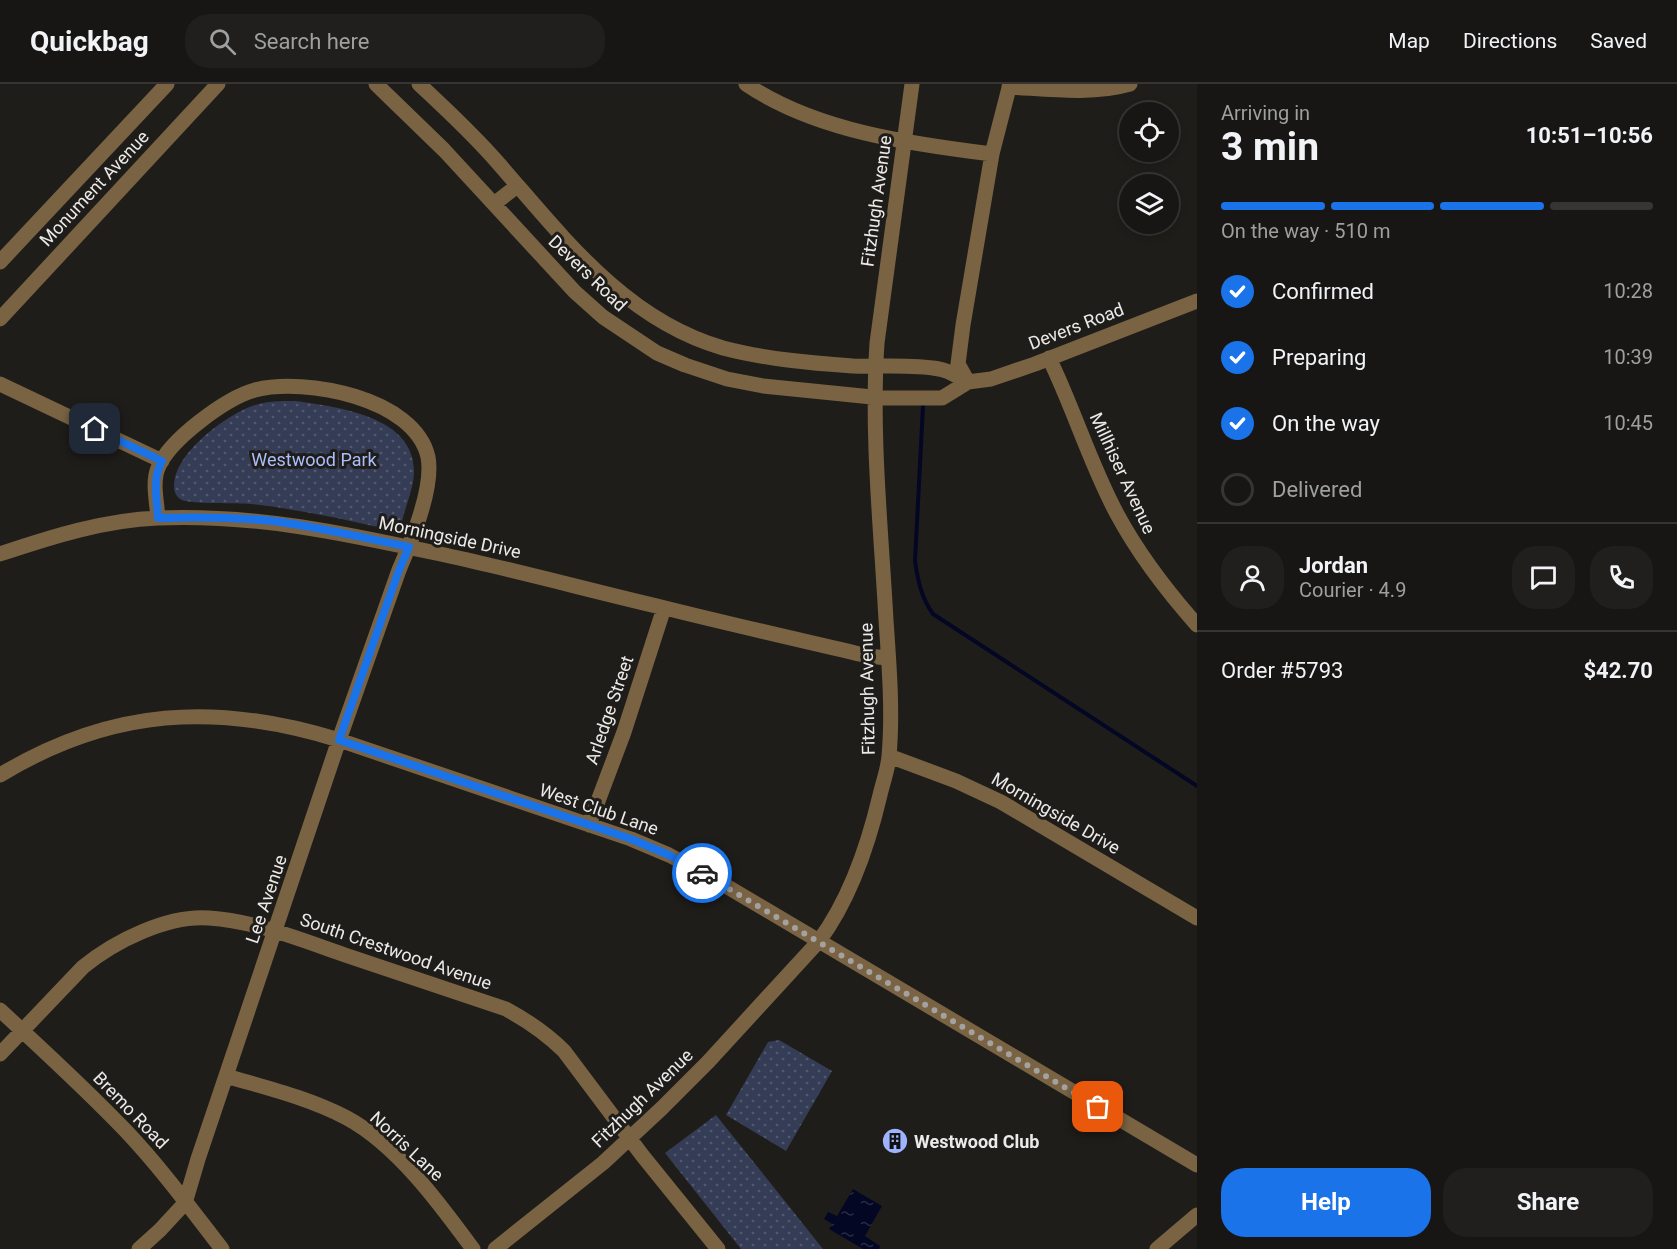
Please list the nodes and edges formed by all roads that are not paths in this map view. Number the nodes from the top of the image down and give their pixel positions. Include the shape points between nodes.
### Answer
1 (167, 84) edge
2 (218, 84) edge
3 (376, 84) edge
4 (419, 84) edge
5 (746, 84) edge
6 (912, 84) edge
7 (1130, 84) edge
8 (1009, 86) edge
9 (903, 140) junction
10 (992, 154) junction
11 (518, 186) junction
12 (494, 204) junction
13 (0, 262) edge
14 (1197, 301) edge
15 (0, 319) edge
16 (1049, 358) junction
17 (875, 366) junction
18 (968, 382) junction
19 (0, 384) edge
20 (875, 397) junction
21 (162, 461) junction
22 (158, 518) junction
23 (409, 547) junction
24 (0, 554) edge
25 (664, 608) junction
26 (1197, 625) edge
27 (888, 658) junction
28 (339, 740) junction
29 (889, 756) junction
30 (0, 775) edge
31 (589, 825) junction
32 (1197, 918) edge
33 (274, 932) junction
34 (819, 941) junction
35 (0, 1010) edge
36 (22, 1031) junction
37 (0, 1054) edge
38 (226, 1076) junction
39 (630, 1138) junction
40 (1197, 1165) edge
41 (185, 1203) junction
42 (1197, 1215) edge
43 (139, 1249) edge
44 (222, 1249) edge
45 (473, 1249) edge
46 (495, 1249) edge
47 (718, 1249) edge
48 (1157, 1249) edge

1 - 13 street, Monument Avenue
2 - 15 street, Monument Avenue
3 - 12 street, Devers Road
4 - 11 street, Devers Road
5 - 9 street via 830,123
6 - 9 street, Fitzhugh Avenue
7 - 8 street via 1076,90
8 - 10 street
9 - 10 street
9 - 17 street, Fitzhugh Avenue
10 - 18 street via 958,364
11 - 12 street
11 - 17 street, Devers Road via 596,273 626,299 672,328 723,348 760,356
12 - 20 street, Devers Road via 575,292 615,326 657,353 727,379
14 - 16 street, Devers Road
16 - 18 street, Devers Road via 991,379
16 - 26 street, Millhiser Avenue via 1131,540
17 - 18 street, Devers Road via 941,369
17 - 20 street, Fitzhugh Avenue
18 - 20 street, Devers Road via 942,398
19 - 21 street
20 - 27 street, Fitzhugh Avenue
21 - 22 street via 157,471
21 - 23 street, Lee Avenue via 208,414 257,390 306,388 372,403 404,421 419,436 427,456 429,480
22 - 23 street, Morningside Drive via 274,522
22 - 24 street, Morningside Drive via 50,537
23 - 25 street, Morningside Drive
23 - 28 street, Lee Avenue
25 - 27 street, Morningside Drive
25 - 31 street, Arledge Street
27 - 29 street, Fitzhugh Avenue
28 - 30 street, West Club Lane via 302,728 250,720 168,717 109,727 71,739
28 - 31 street, West Club Lane
28 - 33 street, Lee Avenue
29 - 32 street, Morningside Drive via 1001,802
29 - 34 street, Fitzhugh Avenue via 863,854 835,919
31 - 34 street, West Club Lane via 669,855
33 - 36 street, South Crestwood Avenue via 207,918 163,924 95,957
33 - 38 street, Lee Avenue
33 - 39 street, South Crestwood Avenue via 506,1009 536,1026 564,1051
34 - 39 street, Fitzhugh Avenue via 708,1062
34 - 40 street, West Club Lane
35 - 36 street, Bremo Road
36 - 37 street, South Crestwood Avenue
36 - 41 street, Bremo Road via 92,1095
38 - 41 street, Lee Avenue
38 - 45 street, Norris Lane via 306,1101 365,1130 425,1186
39 - 46 street, Fitzhugh Avenue
39 - 47 street, South Crestwood Avenue
41 - 43 street, Lee Avenue
41 - 44 street, Bremo Road
42 - 48 street

